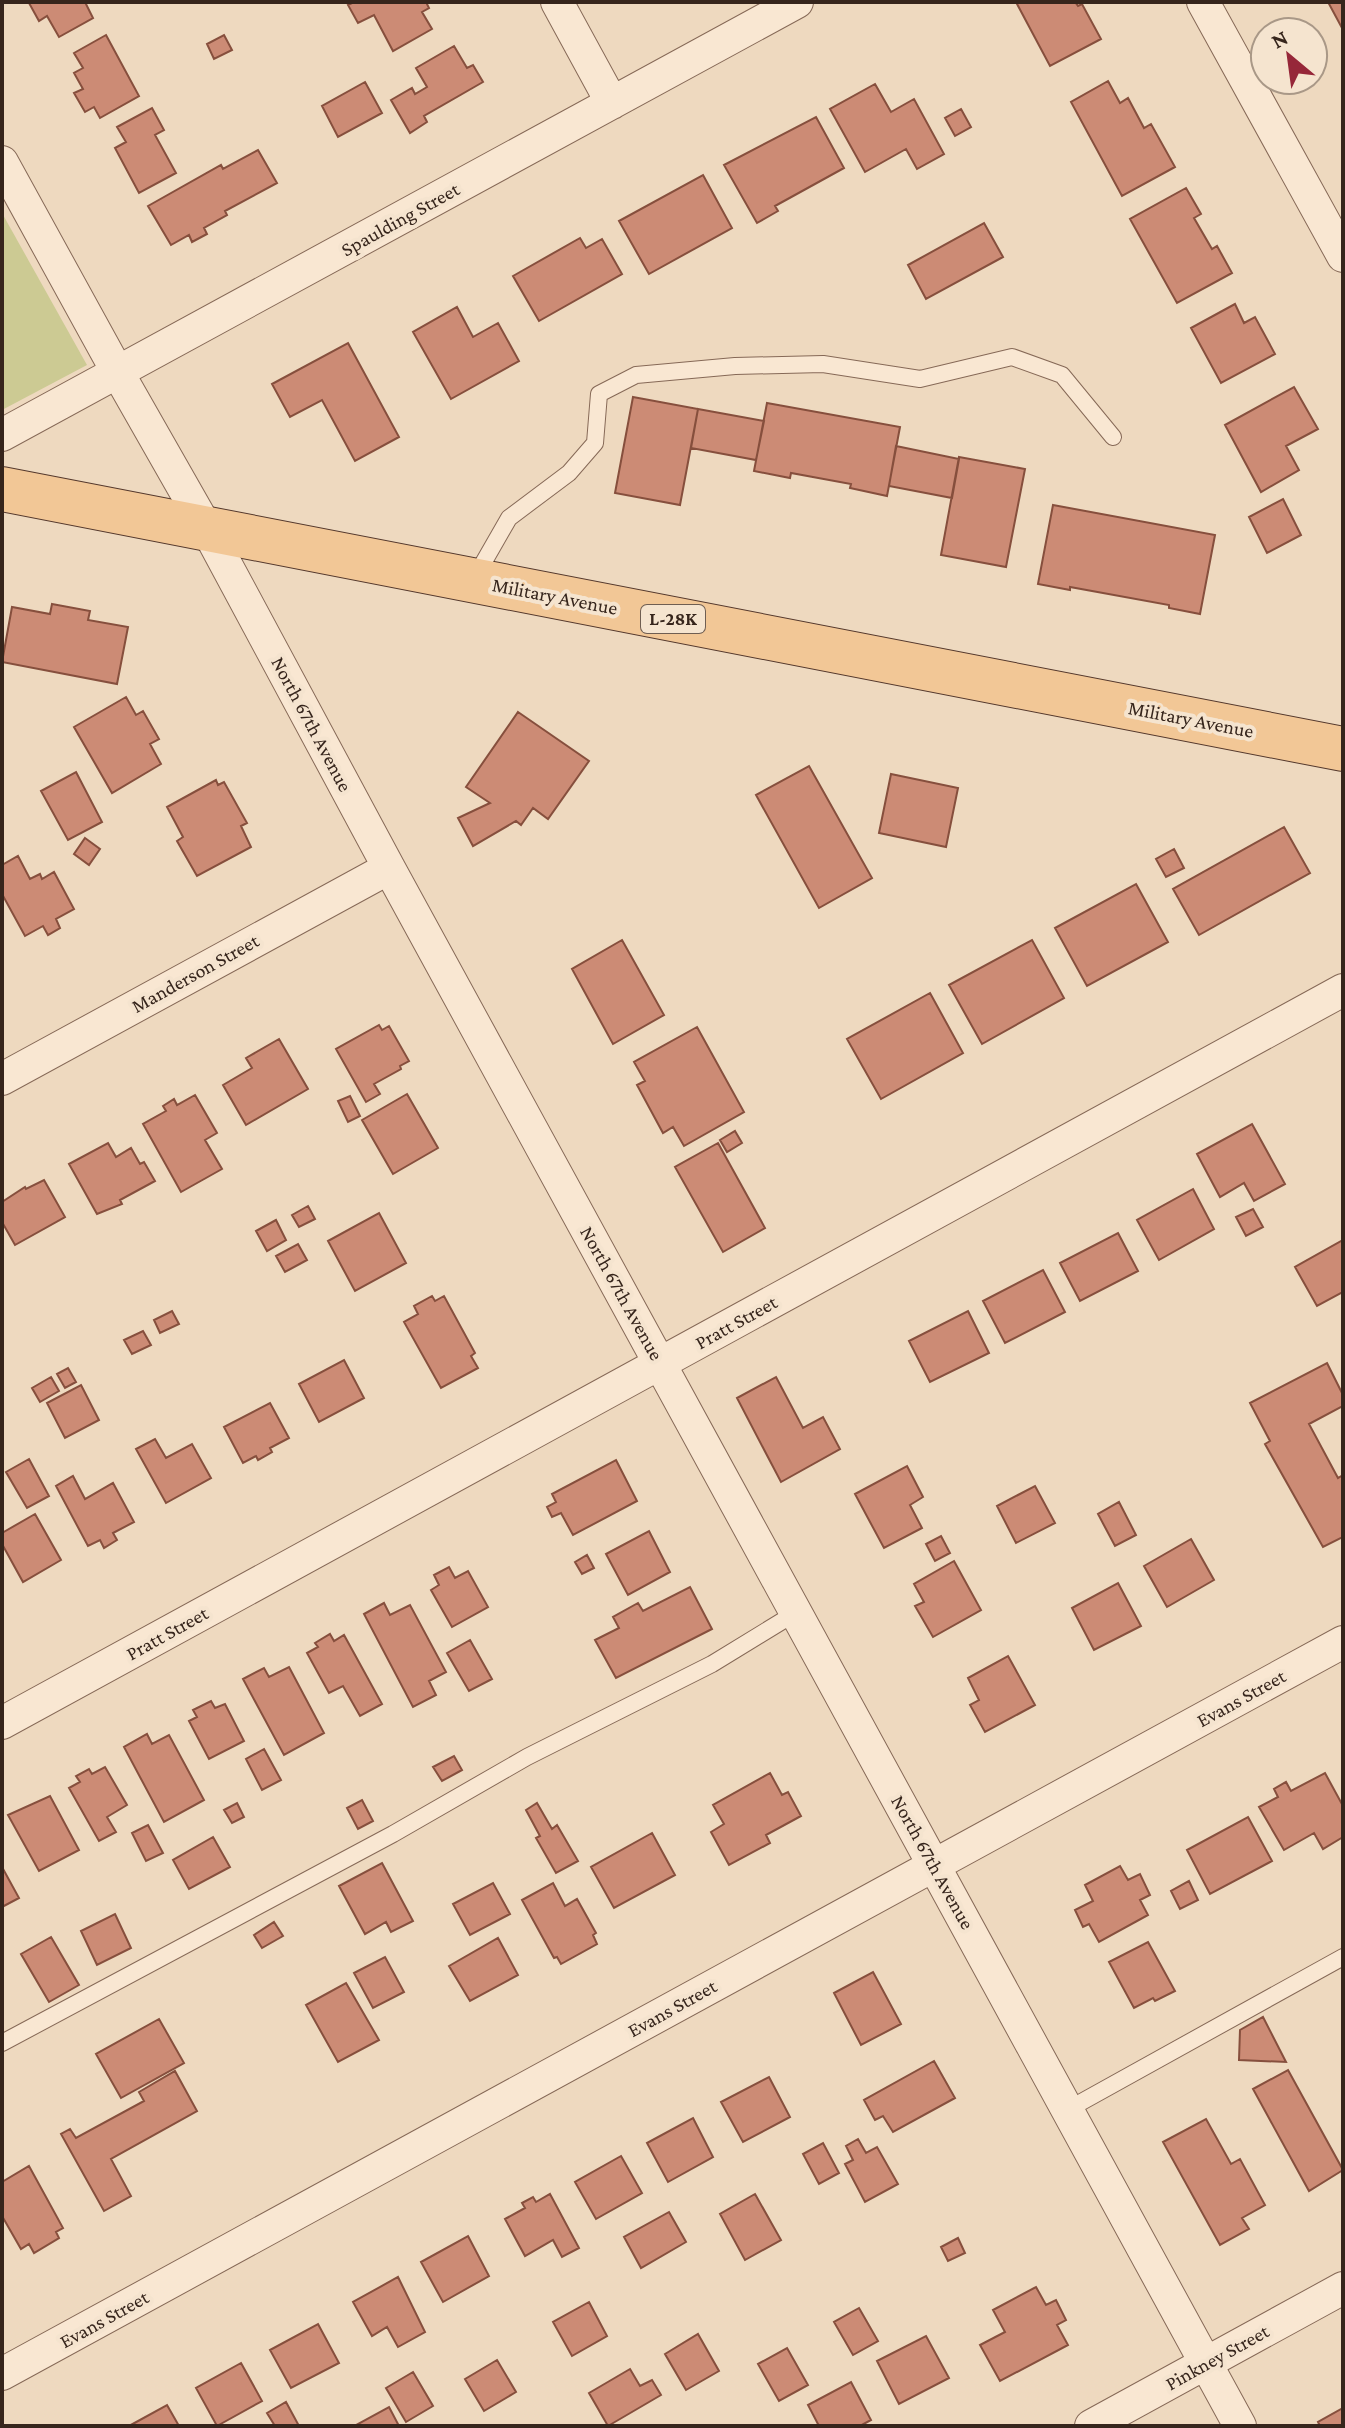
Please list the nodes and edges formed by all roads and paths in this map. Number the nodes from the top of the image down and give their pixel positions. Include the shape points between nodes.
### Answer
1 (557, 2) edge
2 (797, 2) edge
3 (1203, 2) edge
4 (612, 103) junction
5 (2, 162) edge
6 (1343, 256) edge
7 (118, 373) junction
8 (2, 435) edge
9 (1113, 437) dead end
10 (2, 489) edge
11 (208, 531) junction
12 (473, 580) junction
13 (1343, 749) edge
14 (389, 868) junction
15 (1343, 990) edge
16 (2, 1079) edge
17 (661, 1363) junction
18 (797, 1612) junction
19 (1343, 1642) edge
20 (2, 1723) edge
21 (935, 1865) junction
22 (1343, 1957) edge
23 (2, 2043) edge
24 (1067, 2110) junction
25 (1343, 2288) edge
26 (1205, 2363) junction
27 (2, 2374) edge
28 (1091, 2426) edge
29 (1240, 2426) edge

1 - 4 street
2 - 4 street, Spaulding Street
3 - 6 street
4 - 7 street, Spaulding Street
5 - 7 street, North 67th Avenue
7 - 8 street, Spaulding Street
7 - 11 street, North 67th Avenue
9 - 12 lane via 1062,375 1012,357 920,379 823,364 636,375 599,394 595,443 569,473 509,518
10 - 11 main road, Military Avenue / L-28K
11 - 12 main road, Military Avenue / L-28K
11 - 14 street, North 67th Avenue
12 - 13 main road, Military Avenue / L-28K
14 - 16 street, Manderson Street
14 - 17 street, North 67th Avenue
15 - 17 street, Pratt Street
17 - 18 street, North 67th Avenue
17 - 20 street, Pratt Street
18 - 21 street, North 67th Avenue
18 - 23 lane via 712,1664 527,1757
19 - 21 street, Evans Street
21 - 24 street, North 67th Avenue
21 - 27 street, Evans Street
22 - 24 lane
24 - 26 street, North 67th Avenue
25 - 26 street, Pinkney Street
26 - 28 street, Pinkney Street
26 - 29 street, North 67th Avenue

